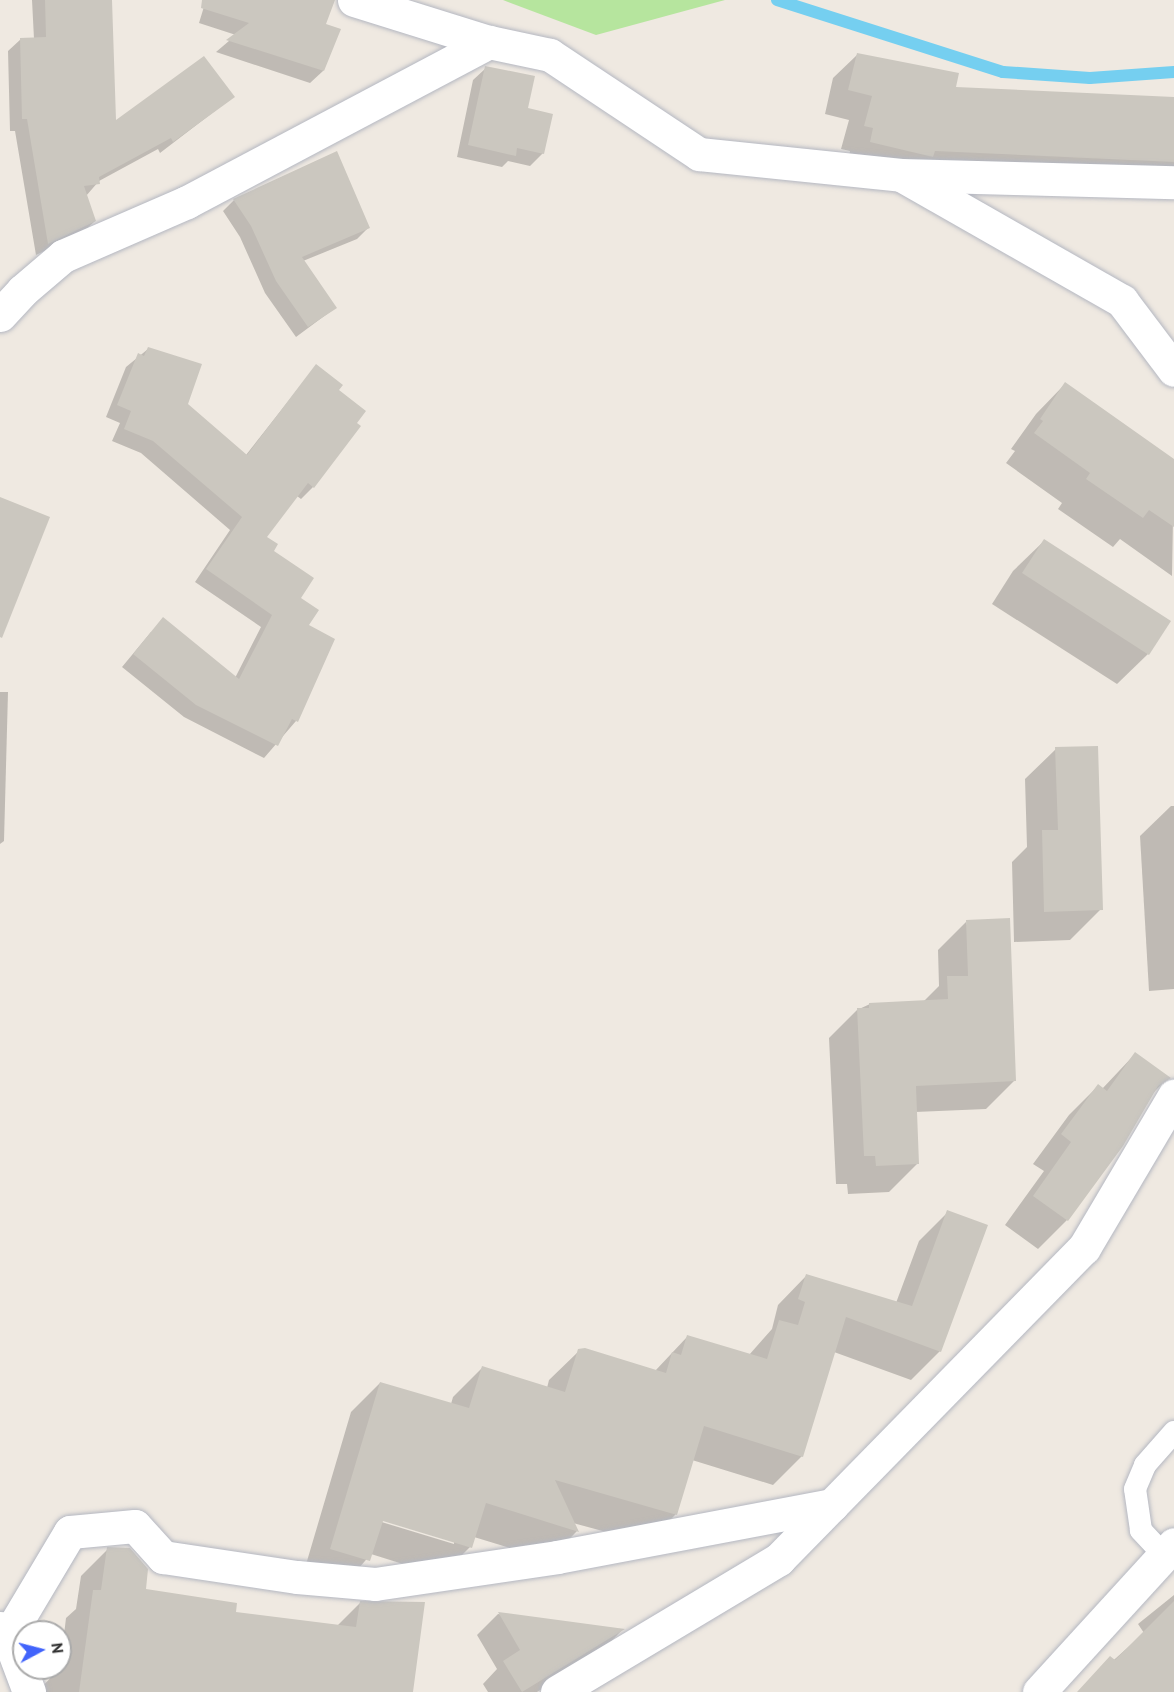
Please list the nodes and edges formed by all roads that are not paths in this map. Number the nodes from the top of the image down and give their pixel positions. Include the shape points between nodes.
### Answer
1 (354, 0) edge
2 (489, 42) junction
3 (901, 175) junction
4 (1174, 182) edge
5 (0, 315) edge
6 (1174, 370) edge
7 (1174, 1096) edge
8 (1174, 1432) edge
9 (832, 1505) junction
10 (1169, 1549) edge
11 (4, 1632) edge
12 (29, 1692) edge
13 (557, 1692) edge
14 (1039, 1692) edge

1 - 2 street
2 - 3 street via 550,55 699,154
2 - 5 street via 187,202 63,256
3 - 4 street
3 - 6 street via 1122,301
7 - 9 street via 1084,1248
8 - 10 lane via 1145,1465 1135,1489 1141,1530
9 - 11 street via 557,1557 375,1584 163,1557 135,1526 70,1532
9 - 13 street via 779,1559
10 - 14 street
11 - 12 street

